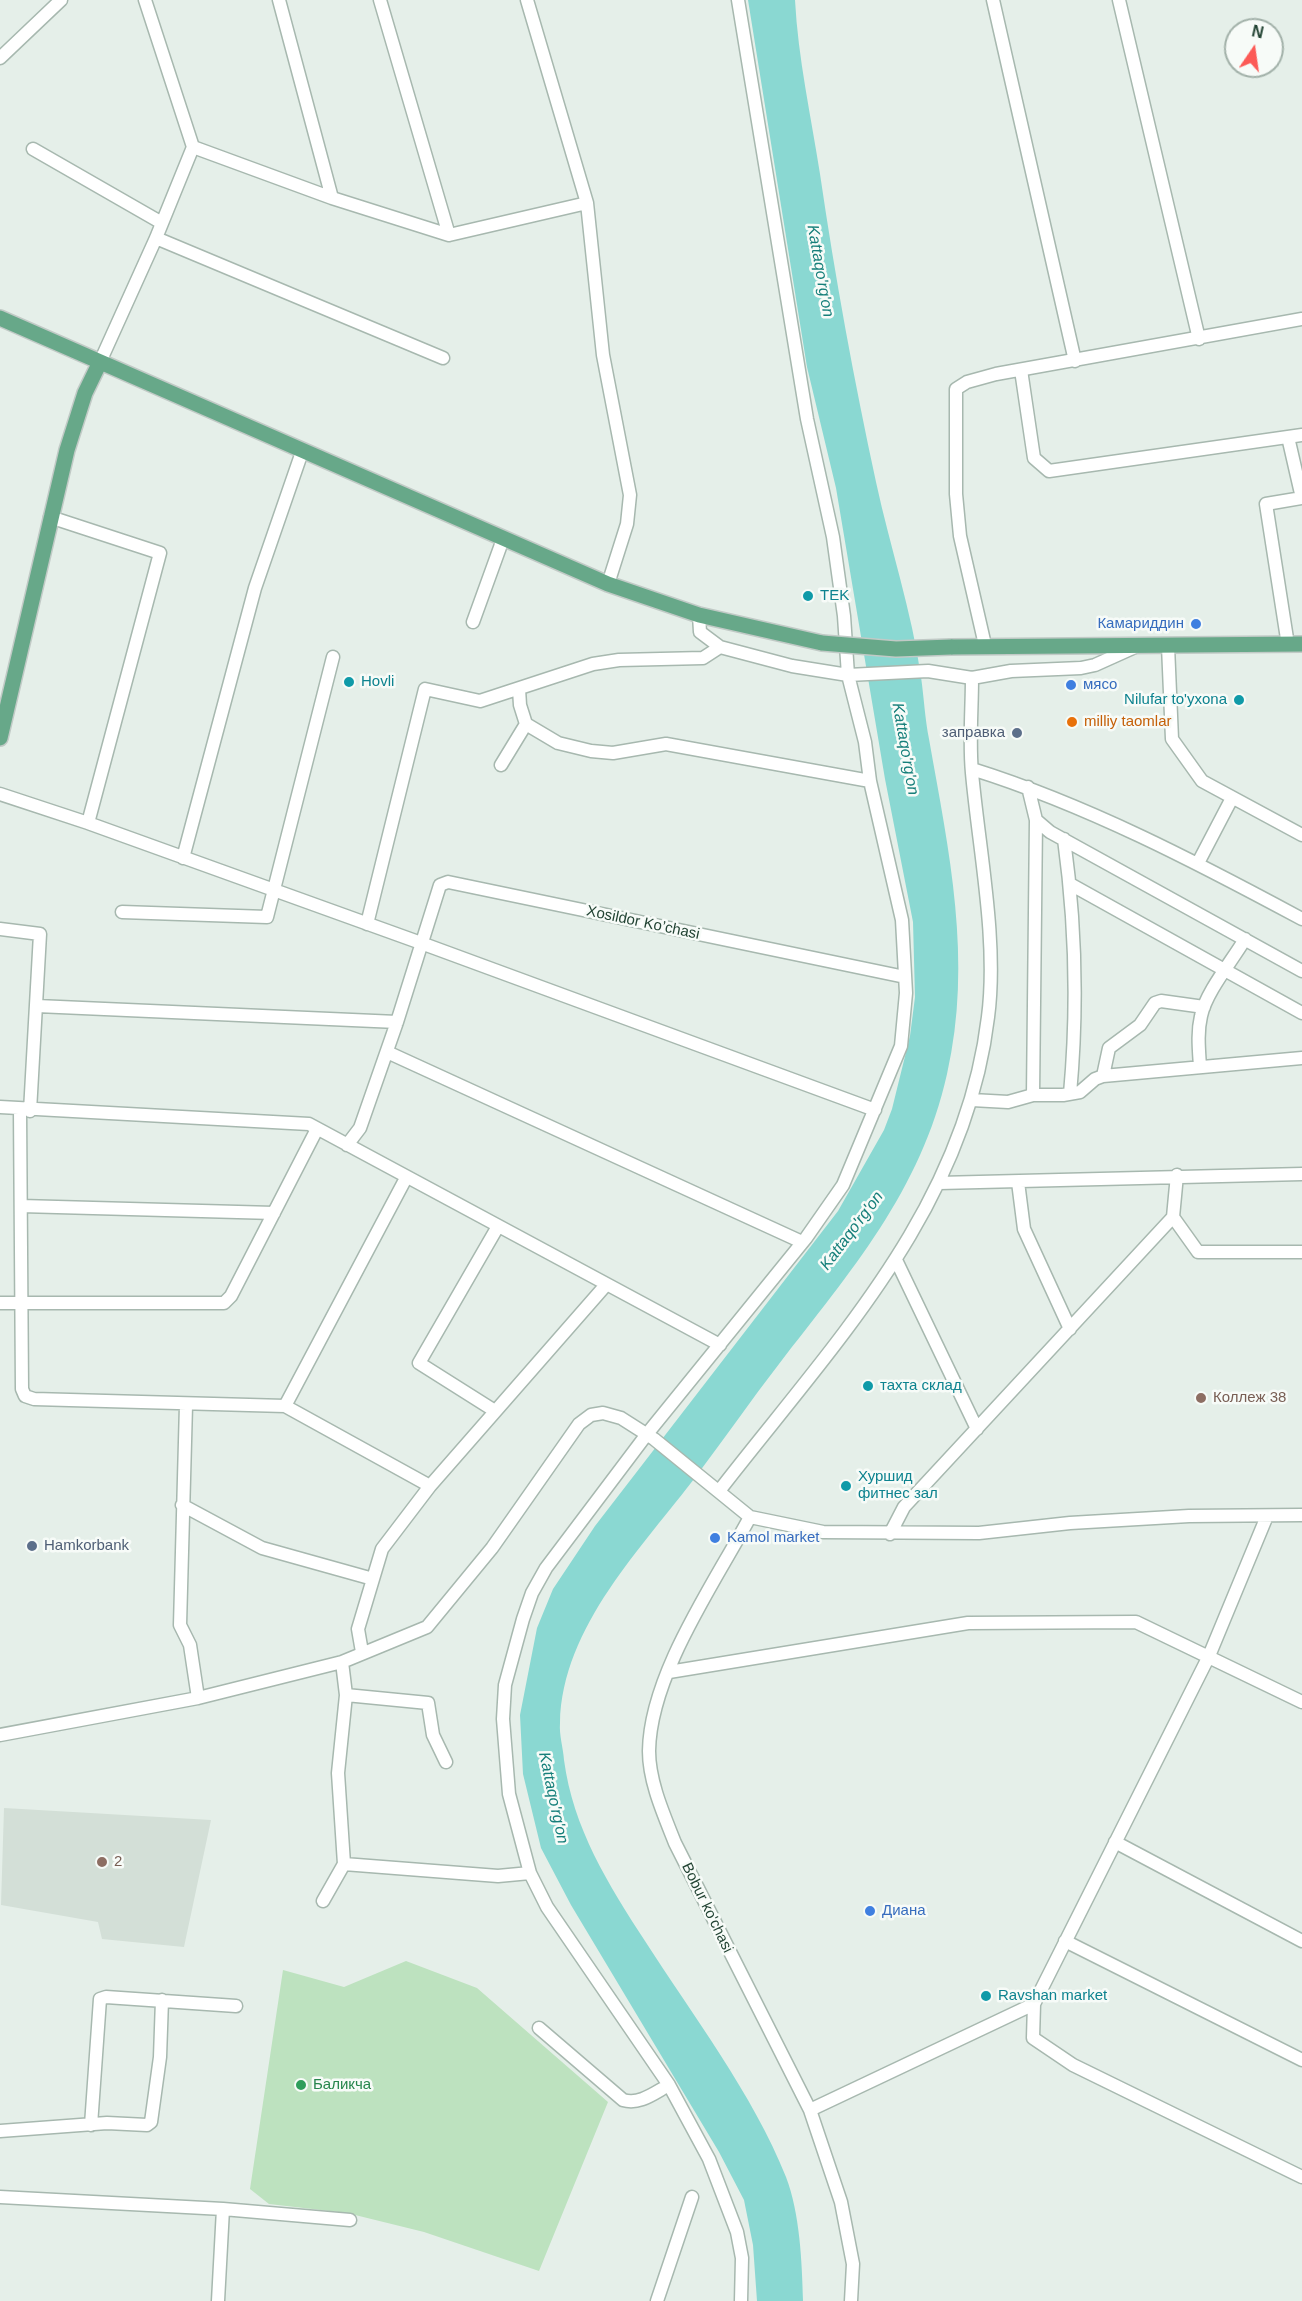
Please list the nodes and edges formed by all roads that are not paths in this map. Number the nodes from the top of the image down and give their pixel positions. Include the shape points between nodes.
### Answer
1 (61, 0) edge
2 (145, 0) edge
3 (279, 0) edge
4 (380, 0) edge
5 (527, 0) edge
6 (738, 0) edge
7 (993, 0) edge
8 (1119, 0) edge
9 (0, 58) edge
10 (193, 147) junction
11 (33, 149) dead end
12 (332, 198) junction
13 (587, 203) junction
14 (162, 223) junction
15 (449, 235) junction
16 (156, 238) junction
17 (0, 318) edge
18 (1302, 319) edge
19 (1199, 339) junction
20 (443, 358) dead end
21 (1075, 361) junction
22 (100, 362) junction
23 (1021, 370) junction
24 (1302, 435) edge
25 (1288, 437) junction
26 (302, 452) junction
27 (50, 517) junction
28 (503, 539) junction
29 (608, 584) junction
30 (699, 615) junction
31 (473, 622) dead end
32 (985, 645) junction
33 (1138, 645) junction
34 (1295, 645) edge
35 (1168, 646) junction
36 (720, 647) junction
37 (333, 657) dead end
38 (853, 675) junction
39 (972, 678) junction
40 (519, 689) junction
41 (526, 724) junction
42 (0, 738) edge
43 (501, 765) dead end
44 (972, 769) junction
45 (870, 781) junction
46 (1028, 787) junction
47 (0, 794) edge
48 (1232, 798) junction
49 (1036, 820) junction
50 (88, 823) junction
51 (1302, 835) edge
52 (1064, 839) junction
53 (183, 858) junction
54 (1198, 864) junction
55 (1070, 884) junction
56 (272, 891) junction
57 (122, 912) dead end
58 (1302, 919) edge
59 (367, 924) junction
60 (0, 928) edge
61 (1245, 939) junction
62 (421, 943) junction
63 (1302, 971) edge
64 (1226, 972) junction
65 (905, 977) junction
66 (37, 1006) junction
67 (1204, 1007) junction
68 (1302, 1013) edge
69 (397, 1022) junction
70 (387, 1053) junction
71 (1302, 1058) edge
72 (1200, 1067) junction
73 (1104, 1076) junction
74 (1070, 1094) junction
75 (1034, 1095) junction
76 (972, 1100) junction
77 (0, 1107) edge
78 (25, 1110) junction
79 (874, 1110) junction
80 (317, 1129) junction
81 (347, 1145) junction
82 (1302, 1174) edge
83 (1177, 1175) junction
84 (406, 1178) junction
85 (1018, 1182) junction
86 (939, 1183) junction
87 (21, 1206) junction
88 (274, 1213) junction
89 (1173, 1217) junction
90 (498, 1228) junction
91 (802, 1242) junction
92 (1302, 1252) edge
93 (896, 1260) junction
94 (605, 1286) junction
95 (22, 1302) junction
96 (0, 1303) edge
97 (1070, 1329) junction
98 (720, 1345) junction
99 (186, 1405) junction
100 (285, 1406) junction
101 (495, 1411) junction
102 (977, 1429) junction
103 (651, 1437) junction
104 (430, 1486) junction
105 (719, 1491) junction
106 (182, 1505) junction
107 (1302, 1515) edge
108 (1266, 1516) junction
109 (750, 1517) junction
110 (890, 1534) junction
111 (373, 1579) junction
112 (362, 1652) junction
113 (1209, 1656) junction
114 (342, 1662) junction
115 (669, 1672) junction
116 (346, 1695) junction
117 (198, 1698) junction
118 (1302, 1702) edge
119 (0, 1734) edge
120 (446, 1762) dead end
121 (1115, 1842) junction
122 (344, 1864) junction
123 (530, 1873) junction
124 (323, 1901) dead end
125 (1065, 1941) junction
126 (1302, 1941) edge
127 (162, 2000) junction
128 (1034, 2004) junction
129 (236, 2006) dead end
130 (539, 2028) dead end
131 (1302, 2060) edge
132 (669, 2085) junction
133 (810, 2110) junction
134 (91, 2125) junction
135 (0, 2131) edge
136 (1302, 2177) edge
137 (0, 2197) edge
138 (692, 2197) dead end
139 (223, 2209) junction
140 (350, 2220) dead end
141 (218, 2301) edge
142 (657, 2301) edge
143 (741, 2301) edge
144 (851, 2301) edge

1 - 9 street
2 - 10 street
3 - 12 street
4 - 15 street
5 - 13 street
6 - 38 street via 805,408 833,537
7 - 21 street
8 - 19 street
10 - 12 street
10 - 14 street
11 - 14 street
12 - 15 street
13 - 15 street
13 - 29 street via 603,355 630,495 627,524
14 - 16 street
16 - 20 street
16 - 22 street
17 - 22 main road
18 - 19 street
19 - 21 street
21 - 23 street
22 - 26 main road
22 - 27 main road via 85,393
23 - 25 street via 1034,458 1049,471
23 - 32 street via 967,382 956,389 960,536
24 - 25 street
25 - 34 street via 1302,498 1266,504
26 - 28 main road
26 - 53 street via 255,588
27 - 42 main road
27 - 50 street via 160,553
28 - 29 main road
28 - 31 street
29 - 30 main road
30 - 32 main road, bridge via 822,643 884,648
30 - 36 street via 700,632
32 - 33 main road
33 - 35 main road
33 - 39 street via 1081,668 1011,671
34 - 35 main road
35 - 48 street via 1172,739 1202,782
36 - 38 street via 792,666
36 - 40 street via 703,658 593,664
37 - 56 street
38 - 39 street via 928,671
38 - 45 street
39 - 44 street
40 - 41 street
40 - 59 street via 480,701 425,689
41 - 43 street
41 - 45 street via 558,743 591,751 613,753 666,744
44 - 46 street
44 - 76 street via 990,951 988,1017
45 - 65 street via 902,920
46 - 49 street
46 - 54 street
47 - 50 street
48 - 51 street
48 - 54 street
49 - 52 street
49 - 75 street
50 - 53 street
52 - 55 street
52 - 61 street
53 - 56 street
54 - 58 street
55 - 64 street
55 - 74 street via 1077,1013
56 - 57 street via 267,917
56 - 59 street
59 - 62 street
60 - 66 street via 40,934
61 - 63 street
61 - 64 street
62 - 65 street, Xosildor Ko’chasi via 440,885 448,882
62 - 69 street
62 - 79 street
64 - 67 street
64 - 68 street
65 - 79 street via 901,1046
66 - 69 street
66 - 78 street
67 - 72 street via 1198,1034
67 - 73 street via 1155,1003 1140,1025 1110,1048
69 - 70 street
70 - 81 street via 360,1128
70 - 91 street
71 - 72 street
72 - 73 street
73 - 74 street
74 - 75 street
75 - 76 street via 1008,1102
76 - 86 street
77 - 78 street
78 - 80 street via 309,1124
78 - 87 street
79 - 91 street via 843,1185
80 - 81 street
80 - 88 street
81 - 84 street
82 - 83 street
83 - 85 street
83 - 89 street
84 - 90 street
84 - 100 street
85 - 86 street
85 - 97 street via 1024,1229
86 - 93 street
87 - 88 street
87 - 95 street
88 - 95 street via 224,1303
89 - 92 street via 1198,1252
89 - 97 street
90 - 94 street
90 - 101 street via 419,1363
91 - 98 street
93 - 102 street
93 - 105 street via 823,1361
94 - 98 street
94 - 101 street
95 - 96 street
95 - 99 street via 25,1396
97 - 102 street
98 - 103 street
99 - 100 street
99 - 106 street
100 - 104 street
101 - 104 street
102 - 110 street via 904,1507
103 - 105 street
103 - 112 street via 621,1418 603,1413 591,1415 579,1424 492,1548 427,1627
103 - 123 street via 546,1568 532,1593 505,1684 503,1719 509,1794
104 - 111 street via 382,1549
105 - 109 street
106 - 111 street via 262,1548
106 - 117 street via 180,1624 190,1645
107 - 108 street
108 - 110 street via 1117,1520 979,1533
108 - 113 street
109 - 110 street via 823,1532
109 - 115 street, Bobur ko'chasi
111 - 112 street via 358,1629
112 - 114 street
113 - 115 street via 1136,1622 968,1623
113 - 118 street
113 - 121 street
114 - 116 street
114 - 117 street
115 - 133 street, Bobur ko'chasi via 653,1714 649,1753 658,1798 675,1843
116 - 120 street via 428,1703 433,1735
116 - 122 street via 338,1773
117 - 119 street
121 - 125 street
121 - 126 street
122 - 123 street via 498,1876
122 - 124 street
123 - 132 street via 547,1907
125 - 128 street
125 - 131 street
127 - 129 street
127 - 134 street via 160,2057 151,2122
127 - 134 street via 100,1999
128 - 133 street
128 - 136 street via 1033,2038 1073,2065
130 - 132 street via 623,2100 641,2101
132 - 143 street via 710,2159 737,2232 742,2258
133 - 144 street, Bobur ko'chasi via 841,2202 853,2264
134 - 135 street
137 - 139 street
138 - 142 street
139 - 140 street
139 - 141 street

